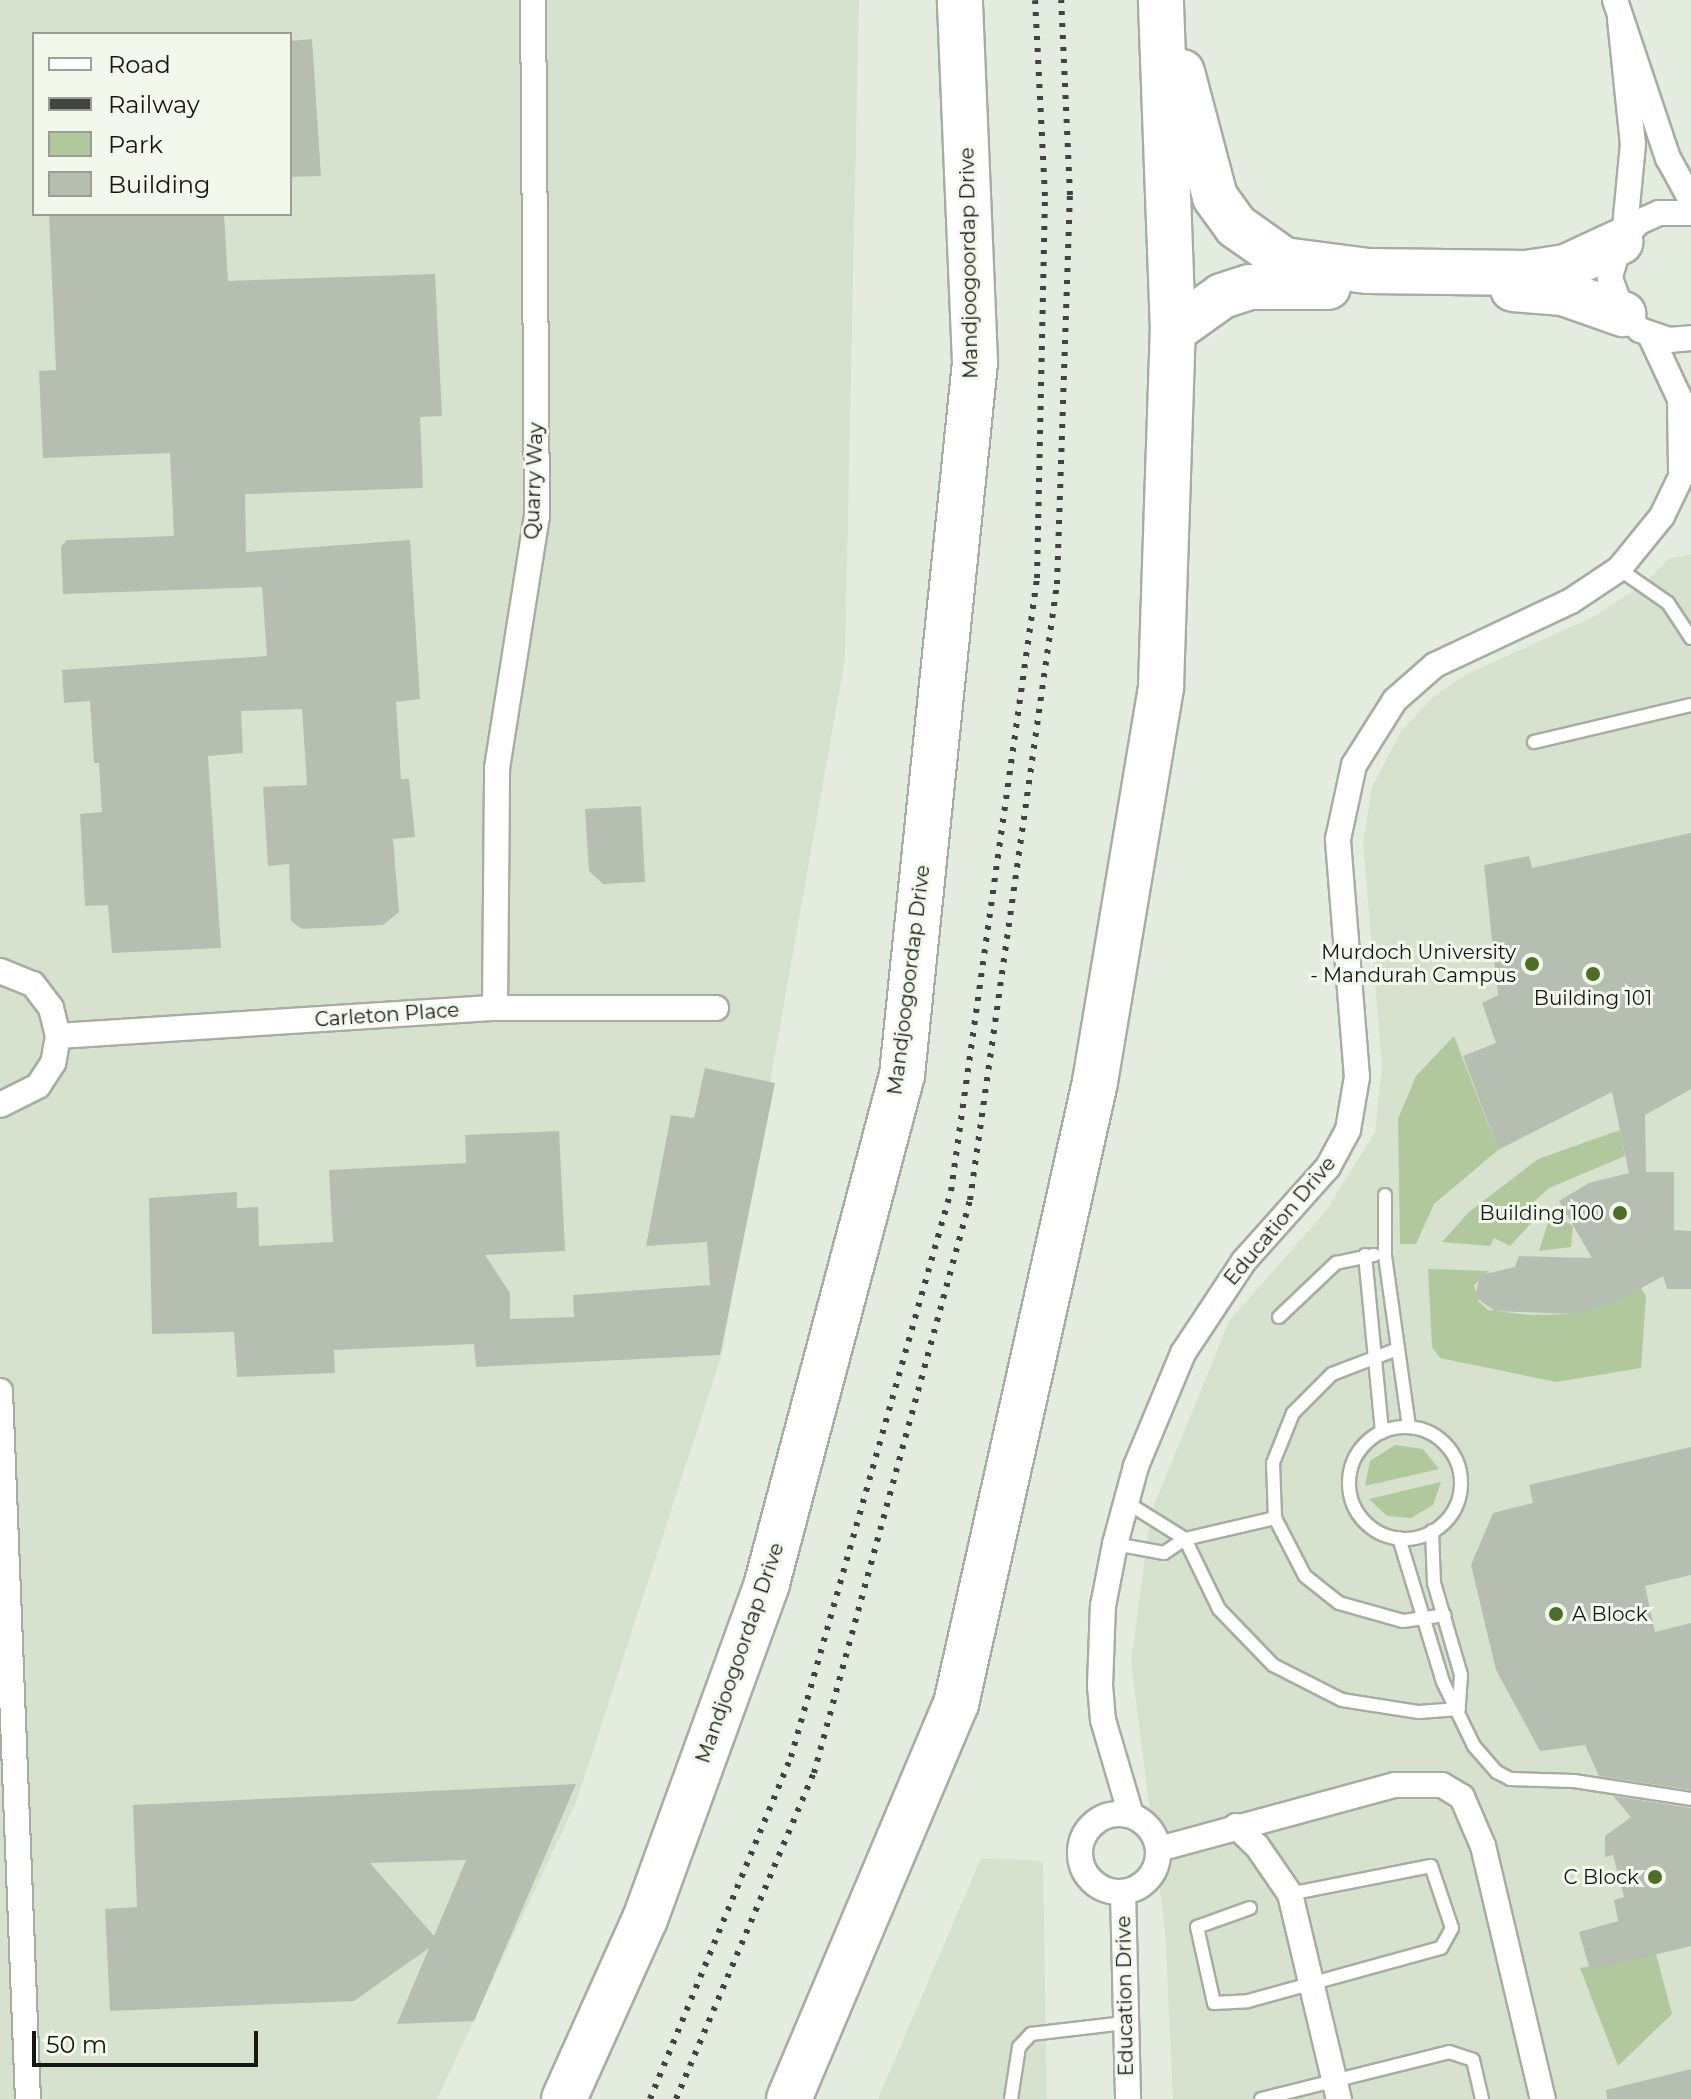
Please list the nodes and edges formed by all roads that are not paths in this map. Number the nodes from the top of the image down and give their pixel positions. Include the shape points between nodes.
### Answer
1 (533, 0) edge
2 (960, 0) edge
3 (1162, 0) edge
4 (1617, 9) edge
5 (1691, 200) edge
6 (1691, 213) edge
7 (1622, 239) junction
8 (1637, 324) junction
9 (1173, 331) junction
10 (1691, 338) edge
11 (1691, 456) edge
12 (1681, 479) junction
13 (1619, 569) junction
14 (1691, 638) edge
15 (1691, 705) edge
16 (1534, 742) dead end
17 (0, 971) edge
18 (495, 1008) junction
19 (716, 1008) dead end
20 (58, 1036) junction
21 (0, 1105) edge
22 (1385, 1195) dead end
23 (1365, 1255) junction
24 (1385, 1256) junction
25 (1279, 1317) dead end
26 (1395, 1350) junction
27 (1376, 1352) junction
28 (0, 1391) edge
29 (1409, 1427) junction
30 (1382, 1432) junction
31 (1126, 1502) junction
32 (1275, 1518) junction
33 (1432, 1531) junction
34 (1399, 1538) junction
35 (1185, 1539) junction
36 (1115, 1544) junction
37 (1445, 1615) junction
38 (1425, 1620) junction
39 (1459, 1709) junction
40 (1691, 1799) edge
41 (1131, 1815) junction
42 (1236, 1826) junction
43 (1159, 1849) junction
44 (1123, 1892) junction
45 (1290, 1894) junction
46 (1250, 1908) dead end
47 (1311, 1985) junction
48 (1124, 2023) junction
49 (1337, 2090) edge
50 (28, 2099) edge
51 (564, 2099) edge
52 (789, 2099) edge
53 (1011, 2099) edge
54 (1128, 2099) edge
55 (1261, 2099) edge
56 (1482, 2099) edge
57 (1543, 2099) edge

1 - 18 street, Quarry Way via 537,516 497,768
2 - 51 highway, Mandjoogoordap Drive via 975,362 902,1075 767,1583 645,1919
3 - 7 highway via 1215,197 1236,226 1284,260 1368,271 1526,273 1566,267
3 - 9 highway
4 - 5 street via 1668,158
4 - 7 street via 1633,144
6 - 7 street via 1659,213
7 - 8 street via 1610,278
8 - 9 highway via 1534,289 1250,287 1222,296
8 - 10 street
8 - 12 street via 1680,399
9 - 52 highway via 1161,686 1067,1228 956,1704
11 - 12 street, Education Drive
12 - 13 street, Education Drive via 1651,532
13 - 14 lane via 1668,603
13 - 31 street, Education Drive via 1571,601 1435,665 1395,700 1366,742 1345,794 1338,839 1357,1077 1348,1130 1328,1167 1244,1261 1183,1353
15 - 16 lane
17 - 20 street via 33,984 51,1008
18 - 19 street, Carleton Place
18 - 20 street, Carleton Place
20 - 21 street via 53,1063 38,1086
22 - 24 lane
23 - 24 lane
23 - 25 lane via 1336,1263
23 - 27 lane
24 - 26 lane
26 - 27 lane
26 - 29 lane
27 - 30 lane
27 - 32 lane via 1332,1374 1293,1413 1273,1463
28 - 50 street
29 - 30 lane
29 - 33 lane via 1438,1438 1459,1468 1456,1509
30 - 34 lane via 1361,1448 1349,1491 1359,1517
31 - 35 lane
31 - 36 street, Education Drive
32 - 35 lane
32 - 38 lane via 1305,1576 1339,1603 1381,1618
33 - 34 lane
33 - 37 lane via 1432,1573
34 - 38 lane
35 - 36 lane via 1164,1553
35 - 39 lane via 1219,1609 1273,1665 1342,1700 1393,1710
36 - 41 street, Education Drive via 1103,1606 1100,1686 1103,1720
37 - 38 lane
37 - 39 lane via 1461,1675
38 - 39 lane
39 - 40 lane via 1474,1746 1510,1779 1574,1781
41 - 43 street via 1150,1828
41 - 44 street via 1095,1821 1081,1843 1089,1879
42 - 43 street
42 - 45 street
42 - 57 street via 1394,1785 1442,1785 1462,1797 1483,1846
43 - 44 street via 1145,1882
44 - 48 street, Education Drive
45 - 47 street
45 - 47 lane via 1431,1866 1452,1928 1441,1948
46 - 47 lane via 1197,1927 1214,2003 1248,2001
47 - 49 street
48 - 53 lane via 1031,2034 1019,2047
48 - 54 street, Education Drive
49 - 55 lane
49 - 56 lane via 1463,2053 1473,2060

